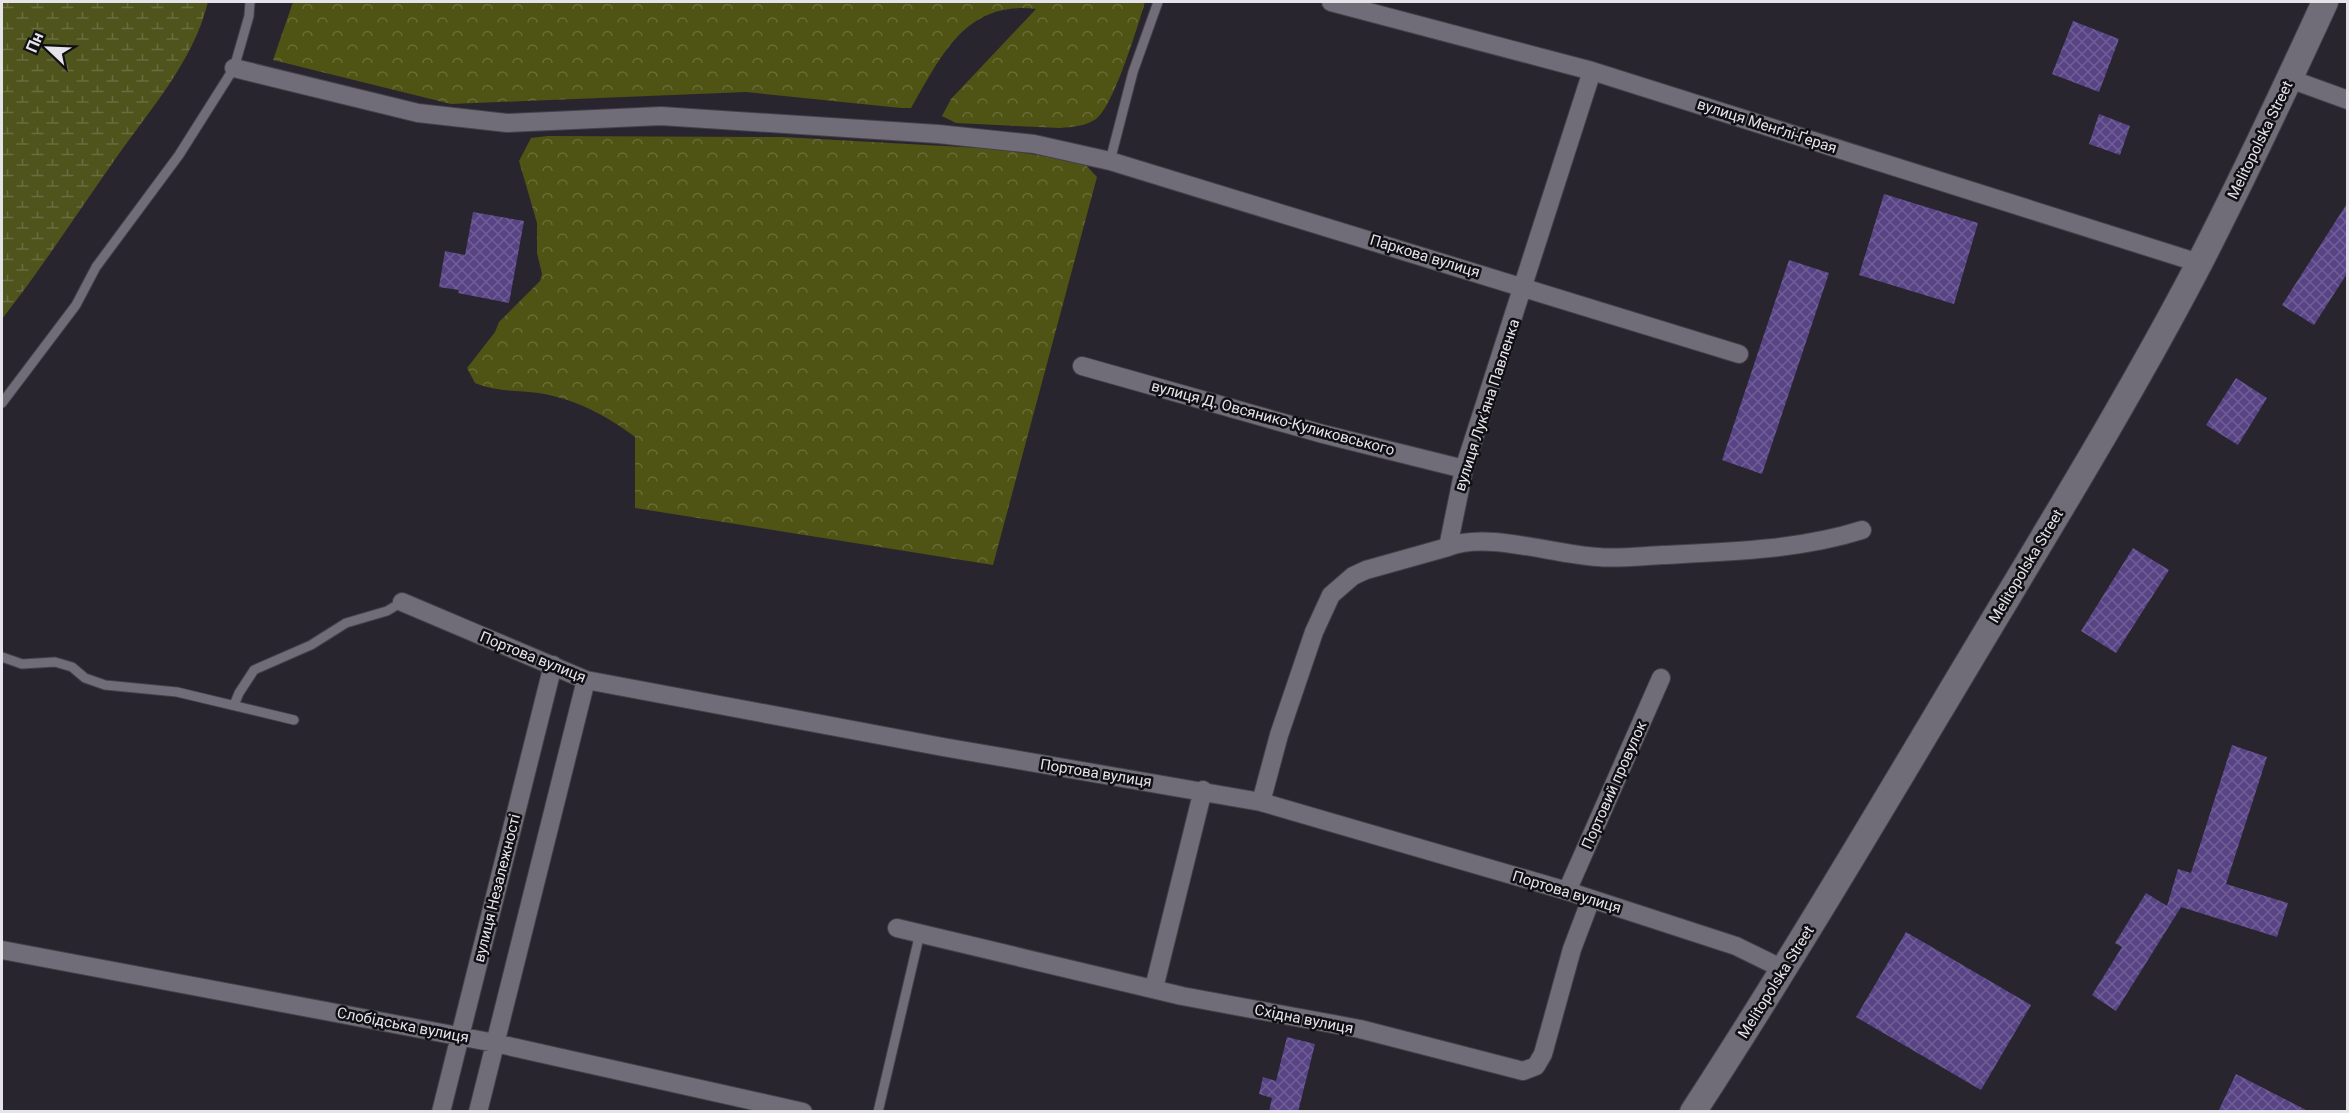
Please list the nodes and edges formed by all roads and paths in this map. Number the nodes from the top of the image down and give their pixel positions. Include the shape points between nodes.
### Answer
1 (250, 2) edge
2 (1158, 2) edge
3 (1331, 2) edge
4 (2325, 2) edge
5 (234, 68) junction
6 (1592, 71) junction
7 (2290, 79) junction
8 (2348, 100) edge
9 (1110, 161) junction
10 (2199, 263) junction
11 (1525, 286) junction
12 (1739, 354) dead end
13 (1082, 366) dead end
14 (2, 402) edge
15 (1464, 469) junction
16 (1862, 530) dead end
17 (1448, 547) junction
18 (402, 602) joint
19 (2, 657) edge
20 (553, 665) junction
21 (1661, 678) dead end
22 (586, 680) junction
23 (234, 705) junction
24 (294, 720) dead end
25 (1203, 790) junction
26 (1261, 802) junction
27 (1567, 891) junction
28 (1591, 899) junction
29 (897, 928) dead end
30 (920, 933) junction
31 (2, 950) edge
32 (1785, 970) junction
33 (1154, 988) junction
34 (460, 1036) junction
35 (495, 1043) junction
36 (441, 1112) edge
37 (478, 1112) edge
38 (802, 1112) edge
39 (878, 1112) edge
40 (1693, 1112) edge

1 - 5 lane
2 - 9 lane via 1133,72
3 - 6 street, вулиця Менґлі-Ґерая
4 - 7 main road, Melitopolska Street
5 - 9 street, Паркова вулиця via 429,114 507,123 661,116 742,121 1034,144
5 - 14 lane via 179,155 96,267 76,305
6 - 10 street, вулиця Менґлі-Ґерая
6 - 11 street, вулиця Лук'яна Павленка
7 - 8 street
7 - 10 main road, Melitopolska Street
9 - 11 street, Паркова вулиця
10 - 32 main road, Melitopolska Street via 2048,530
11 - 12 street, Паркова вулиця
11 - 15 street, вулиця Лук'яна Павленка
13 - 15 street, вулиця Д. Овсянико-Куликовського
15 - 17 street, вулиця Лук'яна Павленка
16 - 17 street via 1833,539 1688,554 1598,557 1510,544 1469,542
17 - 26 street via 1366,570 1331,595 1314,632 1279,735
18 - 20 street, Портова вулиця
18 - 23 lane via 387,611 346,623 311,645 254,670
19 - 23 lane via 22,664 55,662 105,685 177,692
20 - 22 street, Портова вулиця
20 - 34 street, вулиця Незалежності
21 - 27 street, Портовий провулок
22 - 25 street, Портова вулиця via 943,747
22 - 35 street
23 - 24 lane
25 - 26 street, Портова вулиця
25 - 33 street
26 - 27 street, Портова вулиця
27 - 28 street, Портова вулиця
28 - 32 street, Портова вулиця via 1736,946
28 - 33 street, Східна вулиця via 1572,949 1543,1054 1536,1066 1523,1071 1360,1029
29 - 30 street, Східна вулиця
30 - 33 street, Східна вулиця
30 - 39 lane
31 - 34 street, Слобідська вулиця
32 - 40 main road, Melitopolska Street
34 - 35 street, Слобідська вулиця
34 - 36 street, вулиця Незалежності
35 - 37 street
35 - 38 street, Слобідська вулиця

